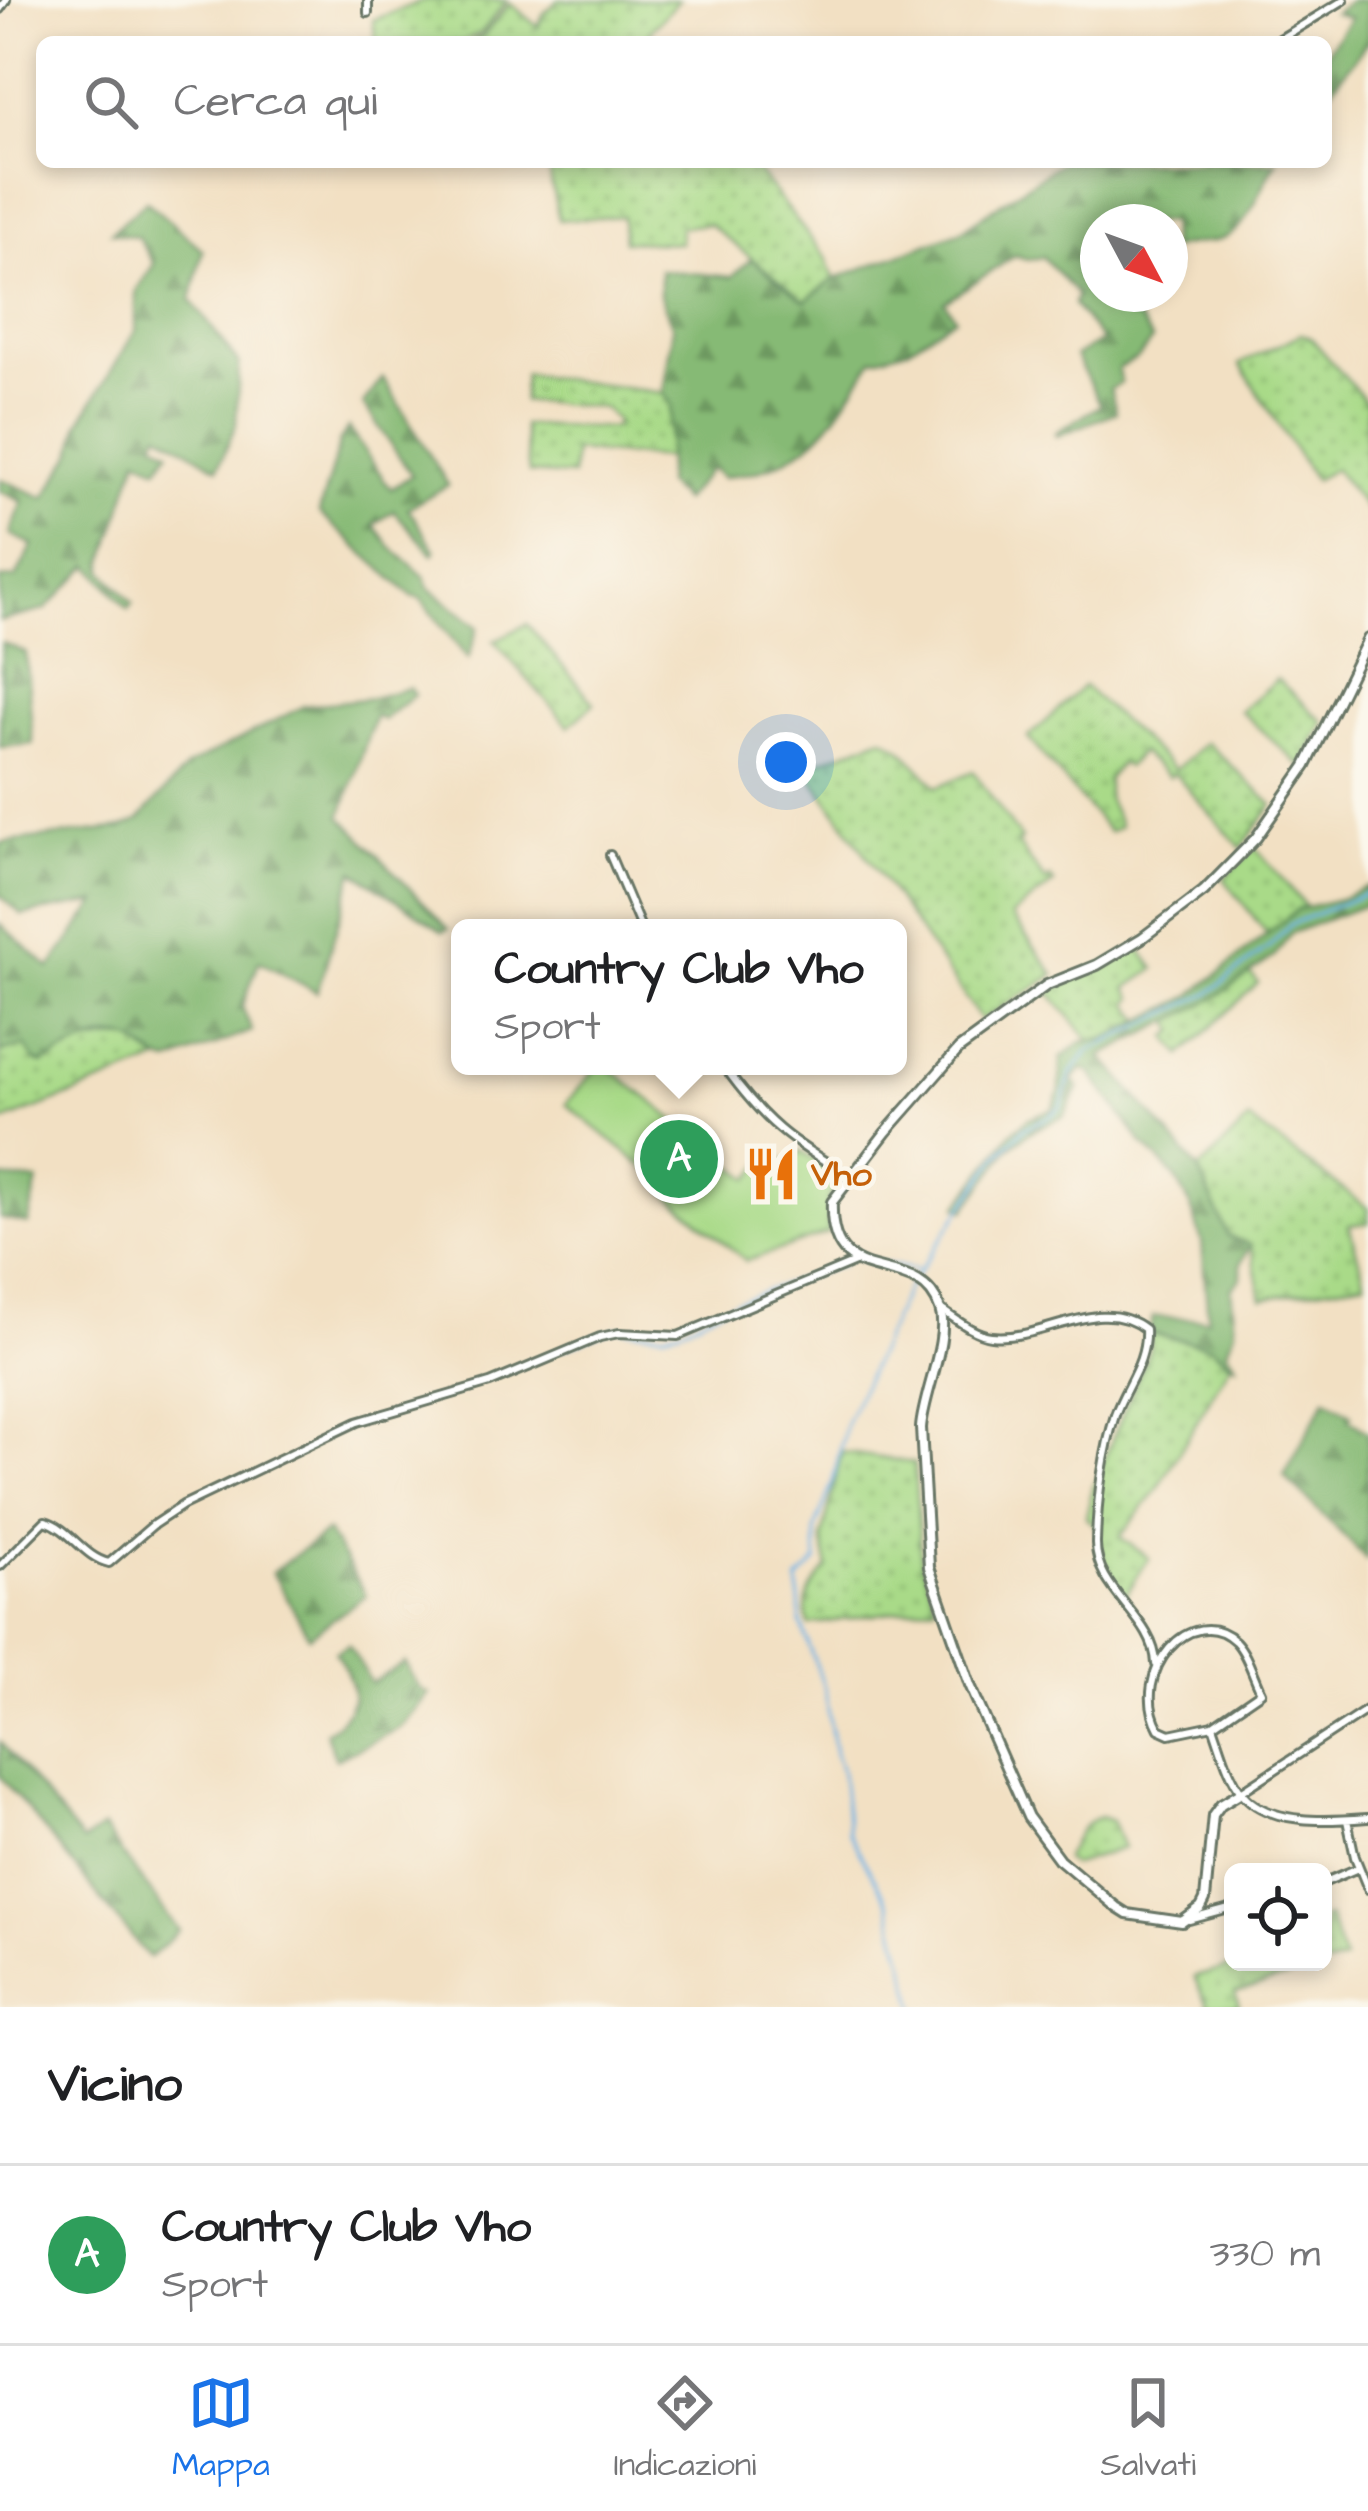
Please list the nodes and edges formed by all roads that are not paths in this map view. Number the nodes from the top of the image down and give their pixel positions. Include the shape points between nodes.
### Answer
1 (6, 0) edge
2 (368, 0) edge
3 (1344, 0) edge
4 (0, 9) edge
5 (368, 13) dead end
6 (1285, 36) edge
7 (1368, 640) edge
8 (610, 855) dead end
9 (637, 919) edge
10 (731, 1075) edge
11 (850, 1176) junction
12 (855, 1262) junction
13 (940, 1309) junction
14 (0, 1566) edge
15 (1156, 1664) junction
16 (1368, 1708) edge
17 (1214, 1725) junction
18 (1241, 1792) junction
19 (1368, 1818) edge
20 (1347, 1820) junction
21 (1358, 1868) junction
22 (1332, 1879) edge
23 (1368, 1889) edge
24 (1224, 1911) edge
25 (1189, 1920) junction

1 - 4 street
2 - 5 street
3 - 6 street
7 - 11 street via 1306,766 1256,838 1142,938 1047,985 959,1049
8 - 9 street
10 - 11 street via 770,1125
11 - 12 street via 832,1215
12 - 13 street via 913,1280
12 - 14 street via 679,1336 600,1337 490,1383 357,1422 183,1505 109,1563 45,1521
13 - 15 street via 987,1336 1111,1313 1145,1329 1146,1350 1115,1416 1096,1545 1109,1581 1156,1646
13 - 25 street via 922,1406 925,1529 929,1567 970,1685 1028,1817 1059,1859 1127,1914
15 - 17 street via 1150,1708 1159,1729
15 - 17 street via 1186,1634 1205,1629 1238,1643 1261,1692
16 - 18 street
17 - 18 street
18 - 20 street via 1283,1817
18 - 25 street via 1213,1815 1207,1893
19 - 20 street
20 - 21 street
21 - 22 street
21 - 23 street
24 - 25 street

